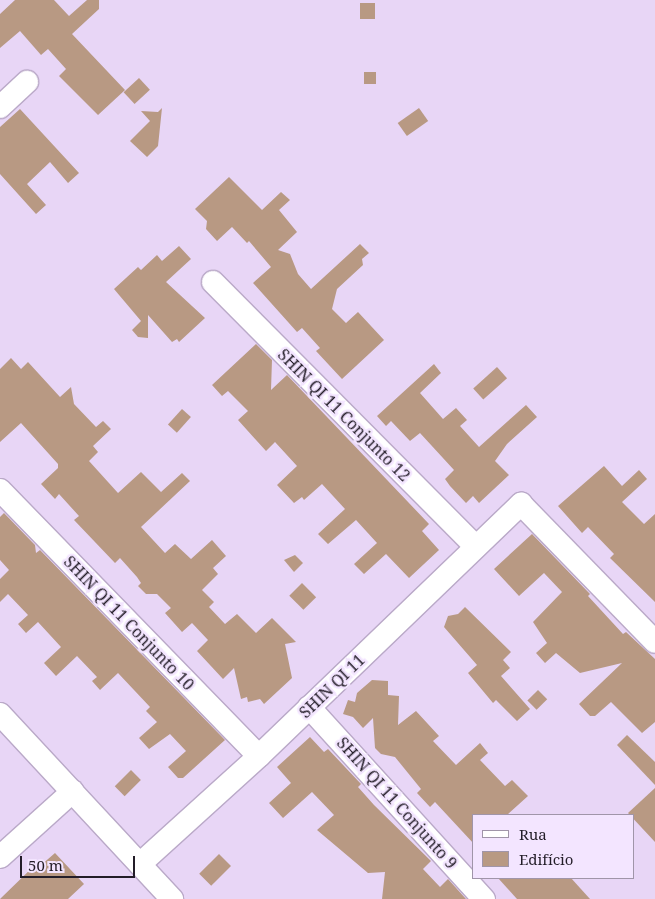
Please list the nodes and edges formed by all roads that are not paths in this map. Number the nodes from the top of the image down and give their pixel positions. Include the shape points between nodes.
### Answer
1 (27, 82) dead end
2 (0, 107) edge
3 (213, 282) dead end
4 (0, 490) edge
5 (476, 548) junction
6 (655, 642) edge
7 (309, 707) junction
8 (0, 714) edge
9 (259, 756) junction
10 (73, 792) junction
11 (0, 857) edge
12 (140, 864) junction
13 (172, 899) edge
14 (484, 899) edge

1 - 2 street
3 - 5 street, SHIN QI 11 Conjunto 12
4 - 9 street, SHIN QI 11 Conjunto 10
5 - 6 street, SHIN QI 11 via 520,504
5 - 7 street, SHIN QI 11
7 - 9 street, SHIN QI 11
7 - 14 street, SHIN QI 11 Conjunto 9
8 - 10 street
9 - 12 street, SHIN QI 11
10 - 11 street
10 - 12 street
12 - 13 street

